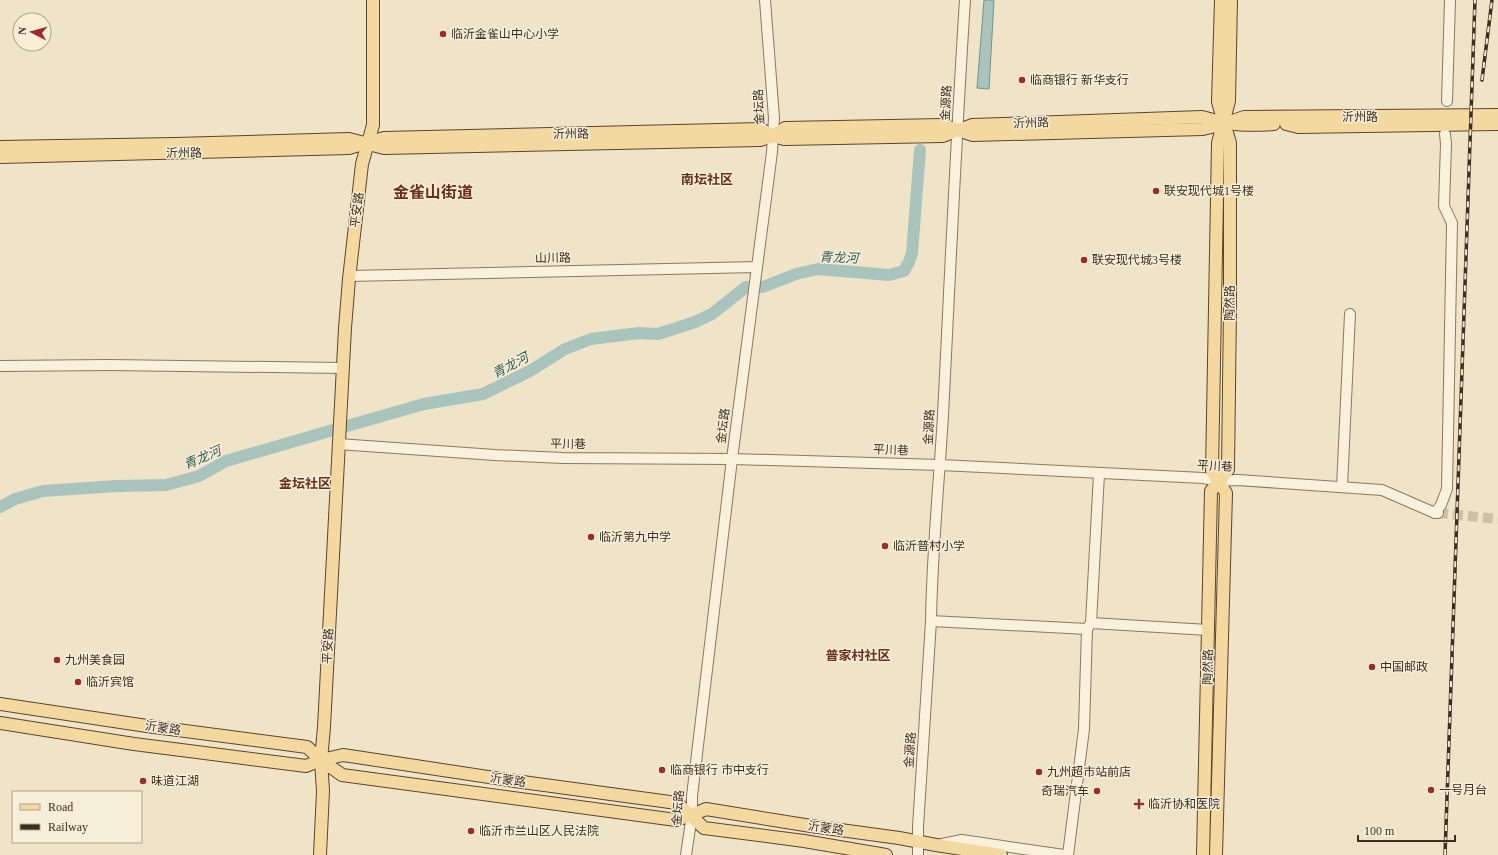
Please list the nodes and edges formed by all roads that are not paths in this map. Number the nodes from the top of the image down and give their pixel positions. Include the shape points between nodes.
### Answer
1 (373, 0) edge
2 (765, 0) edge
3 (965, 0) edge
4 (1221, 0) edge
5 (1231, 0) edge
6 (1450, 0) edge
7 (1447, 101) dead end
8 (1498, 109) edge
9 (1498, 115) edge
10 (1287, 120) junction
11 (1498, 120) edge
12 (1224, 124) junction
13 (1498, 124) edge
14 (958, 130) junction
15 (1445, 134) dead end
16 (773, 136) junction
17 (368, 143) junction
18 (0, 147) edge
19 (0, 157) edge
20 (757, 267) junction
21 (349, 276) junction
22 (1350, 314) dead end
23 (0, 366) edge
24 (343, 368) junction
25 (339, 440) junction
26 (732, 459) junction
27 (940, 465) junction
28 (1099, 474) junction
29 (1219, 481) junction
30 (1342, 487) junction
31 (931, 621) junction
32 (1089, 626) junction
33 (1208, 630) junction
34 (0, 704) edge
35 (0, 723) edge
36 (321, 760) junction
37 (692, 816) junction
38 (918, 842) junction
39 (936, 845) junction
40 (320, 855) edge
41 (686, 855) edge
42 (886, 855) edge
43 (918, 855) edge
44 (1001, 855) edge
45 (1064, 855) edge
46 (1068, 855) edge
47 (1203, 855) edge
48 (1216, 855) edge

1 - 17 main road, 平安路 via 373,125
2 - 16 street, 金坛路 via 774,118
3 - 14 street, 金源路
4 - 12 main road via 1218,102
5 - 12 main road, 陶然路 via 1229,101
6 - 7 street
8 - 10 main road via 1302,113
9 - 10 main road, 沂州路
10 - 11 main road, 沂州路
10 - 12 main road, 沂州路 via 1243,126
10 - 13 main road via 1298,127
12 - 14 main road, 沂州路 via 1202,118 972,125
12 - 29 main road, 陶然路 via 1218,143 1212,463 1212,471
14 - 16 main road, 沂州路 via 943,136 784,139
14 - 27 street, 金源路
15 - 30 street, 平川巷 via 1444,206 1452,222 1447,489 1436,513 1382,490
16 - 17 main road, 沂州路 via 761,130 753,130 384,138
16 - 20 street, 金坛路
17 - 18 main road, 沂州路 via 349,139
17 - 19 main road, 沂州路 via 349,148
17 - 21 main road, 平安路 via 362,164
20 - 21 street, 山川路
20 - 26 street, 金坛路
21 - 24 main road, 平安路
22 - 30 street
23 - 24 street
24 - 25 main road, 平安路
25 - 26 street, 平川巷 via 495,455
25 - 36 main road, 平安路
26 - 27 street, 平川巷
26 - 37 street, 金坛路 via 692,796
27 - 28 street, 平川巷
27 - 31 street, 金源路
28 - 29 street, 平川巷 via 1203,478
28 - 32 street
29 - 30 street, 平川巷
29 - 33 main road, 陶然路 via 1211,491
29 - 48 main road, 陶然路 via 1226,493
31 - 32 street
31 - 38 street, 金源路
32 - 33 street
32 - 46 street via 1084,729
33 - 47 main road, 陶然路
34 - 36 main road, 沂蒙路 via 307,747
35 - 36 main road, 沂蒙路 via 141,745 306,766
36 - 37 main road, 沂蒙路 via 342,775 676,820
36 - 37 main road, 沂蒙路 via 343,755 677,803
36 - 40 main road, 平安路 via 324,791
37 - 38 main road, 沂蒙路 via 706,809
37 - 41 street, 金坛路
37 - 42 main road, 沂蒙路 via 704,828
38 - 39 main road, 沂蒙路
38 - 43 street, 金源路
39 - 44 main road, 沂蒙路
39 - 45 street via 962,840

